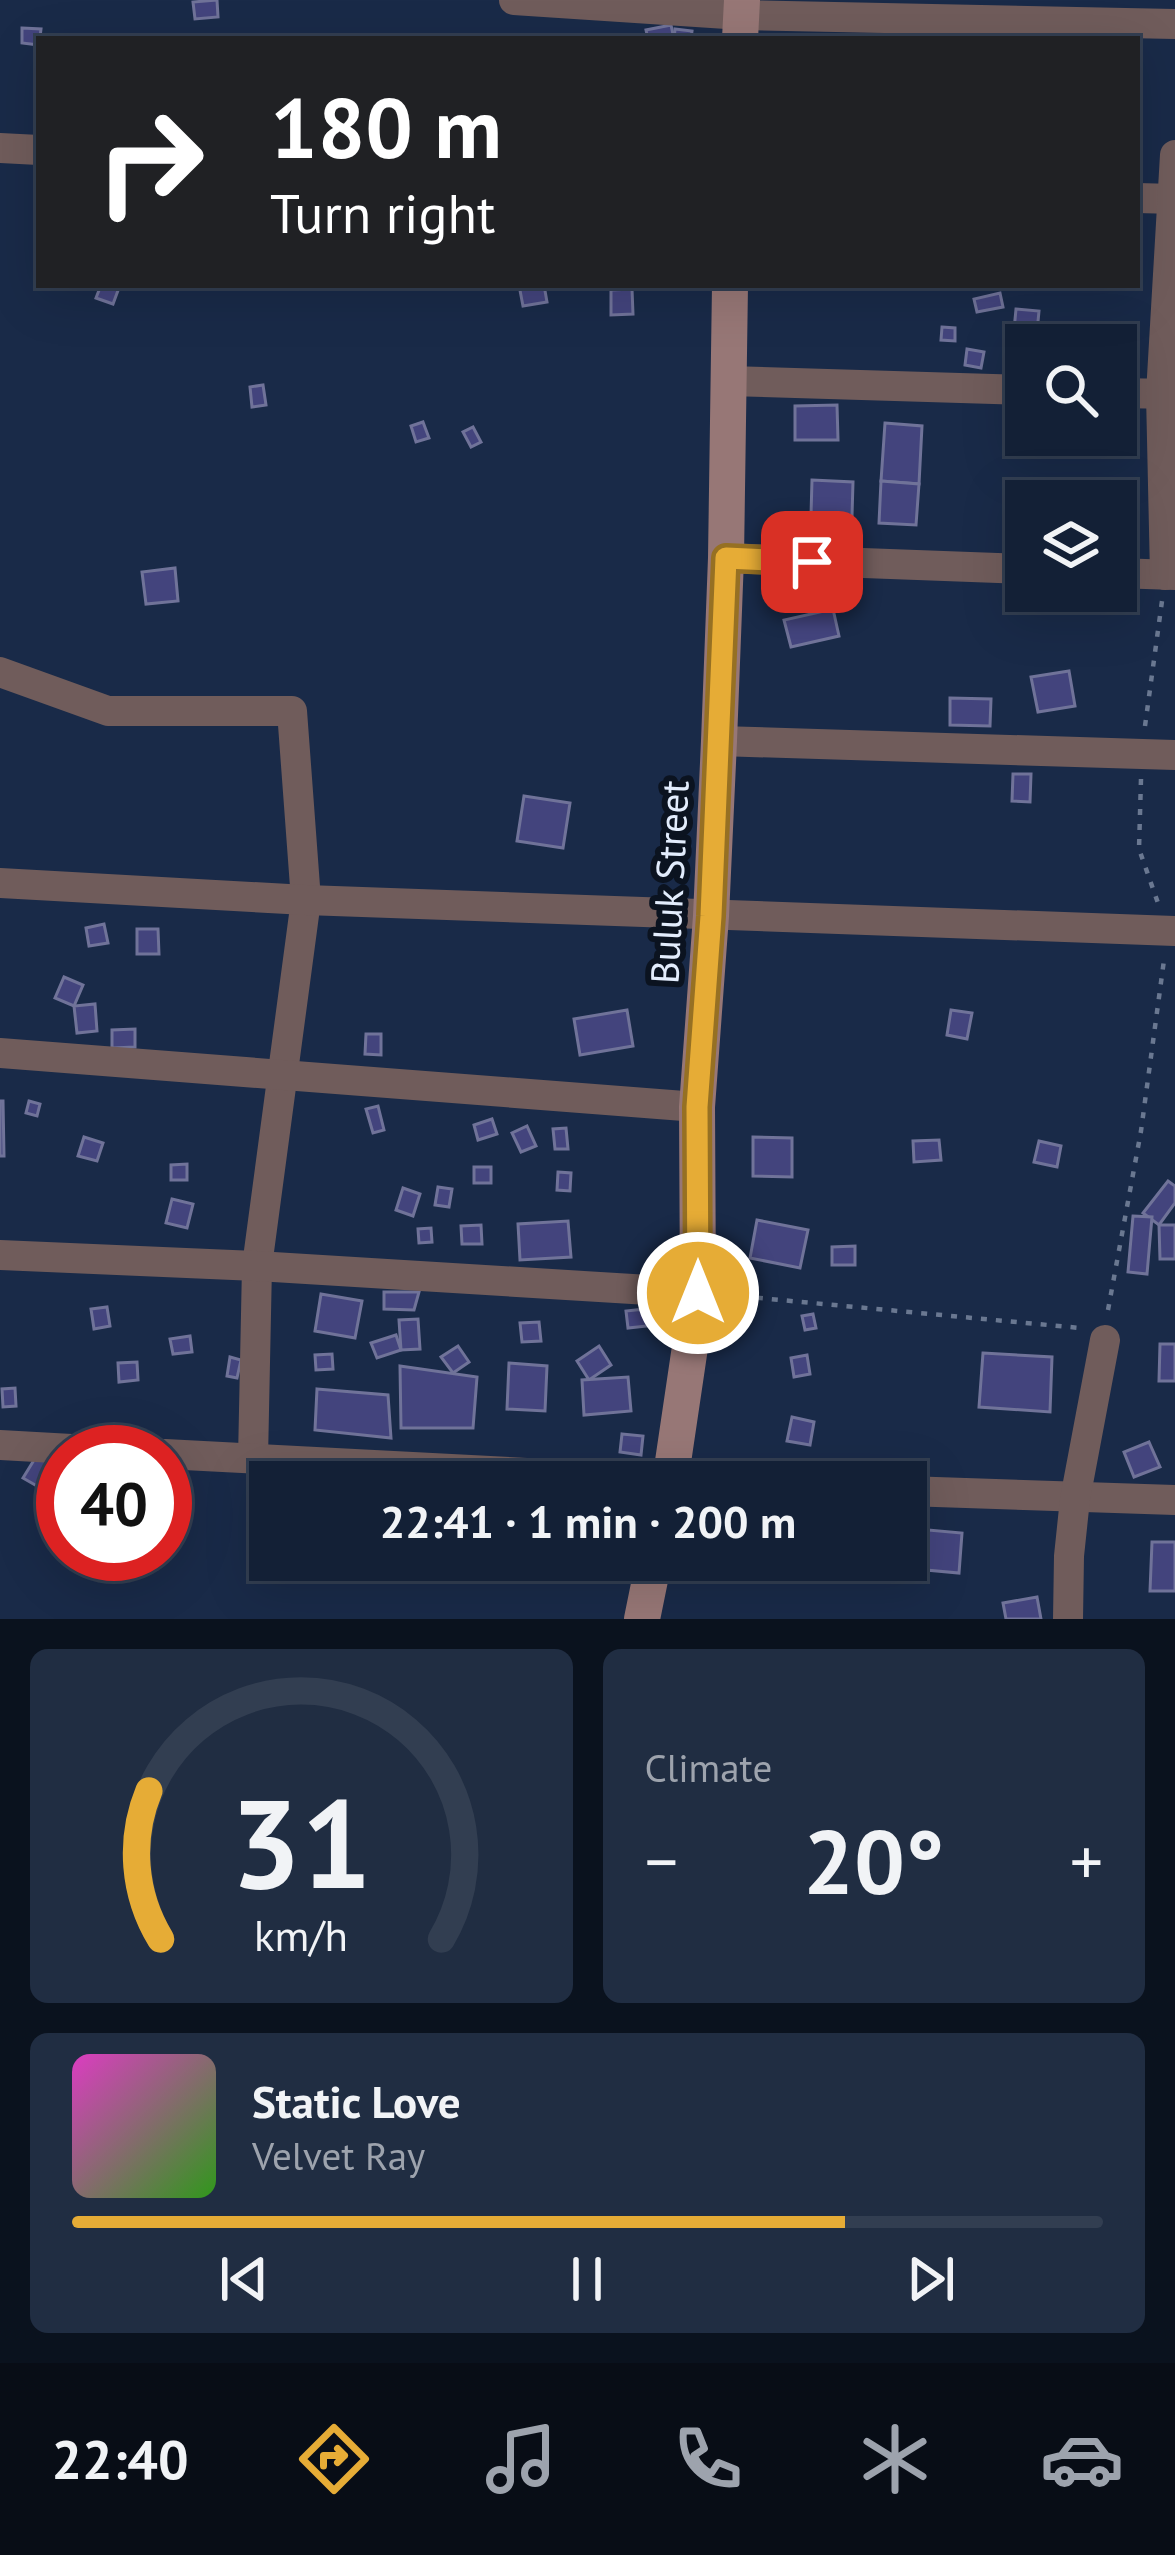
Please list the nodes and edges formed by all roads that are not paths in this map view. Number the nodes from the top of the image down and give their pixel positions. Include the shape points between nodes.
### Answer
1 (514, 0) edge
2 (741, 18) edge
3 (1175, 24) edge
4 (0, 148) edge
5 (36, 150) edge
6 (1175, 155) edge
7 (1140, 198) edge
8 (1173, 199) edge
9 (730, 288) edge
10 (728, 381) junction
11 (1005, 389) edge
12 (1137, 393) edge
13 (1168, 394) edge
14 (726, 558) junction
15 (1005, 568) edge
16 (1137, 574) edge
17 (1170, 575) edge
18 (0, 672) edge
19 (719, 741) junction
20 (1175, 755) edge
21 (0, 883) edge
22 (307, 900) junction
23 (711, 916) junction
24 (1175, 931) edge
25 (0, 1053) edge
26 (283, 1077) junction
27 (697, 1107) junction
28 (0, 1255) edge
29 (257, 1266) junction
30 (698, 1293) junction
31 (1092, 1334) road end
32 (0, 1445) edge
33 (36, 1447) edge
34 (192, 1456) edge
35 (253, 1459) junction
36 (291, 1461) edge
37 (673, 1461) edge
38 (927, 1492) edge
39 (1075, 1498) junction
40 (1175, 1500) edge
41 (650, 1581) edge
42 (642, 1619) edge
43 (1068, 1619) edge

1 - 2 street
2 - 3 street
4 - 5 street
6 - 8 street
7 - 8 street
8 - 13 street
9 - 10 street, Buluk Street
10 - 11 street
10 - 14 street, Buluk Street
12 - 13 street
13 - 17 street
14 - 15 street
14 - 19 street, Buluk Street
16 - 17 street
18 - 22 street via 108,711 292,711
19 - 20 street
19 - 23 street, Buluk Street
21 - 22 street
22 - 23 street
22 - 26 street
23 - 24 street
23 - 27 street, Buluk Street
25 - 26 street
26 - 27 street
26 - 29 street
27 - 30 street, Buluk Street
28 - 29 street
29 - 30 street
29 - 35 street
30 - 37 street, Buluk Street
31 - 39 street
32 - 33 street
34 - 35 street
35 - 36 street
38 - 39 street
39 - 40 street
39 - 43 street
41 - 42 street

